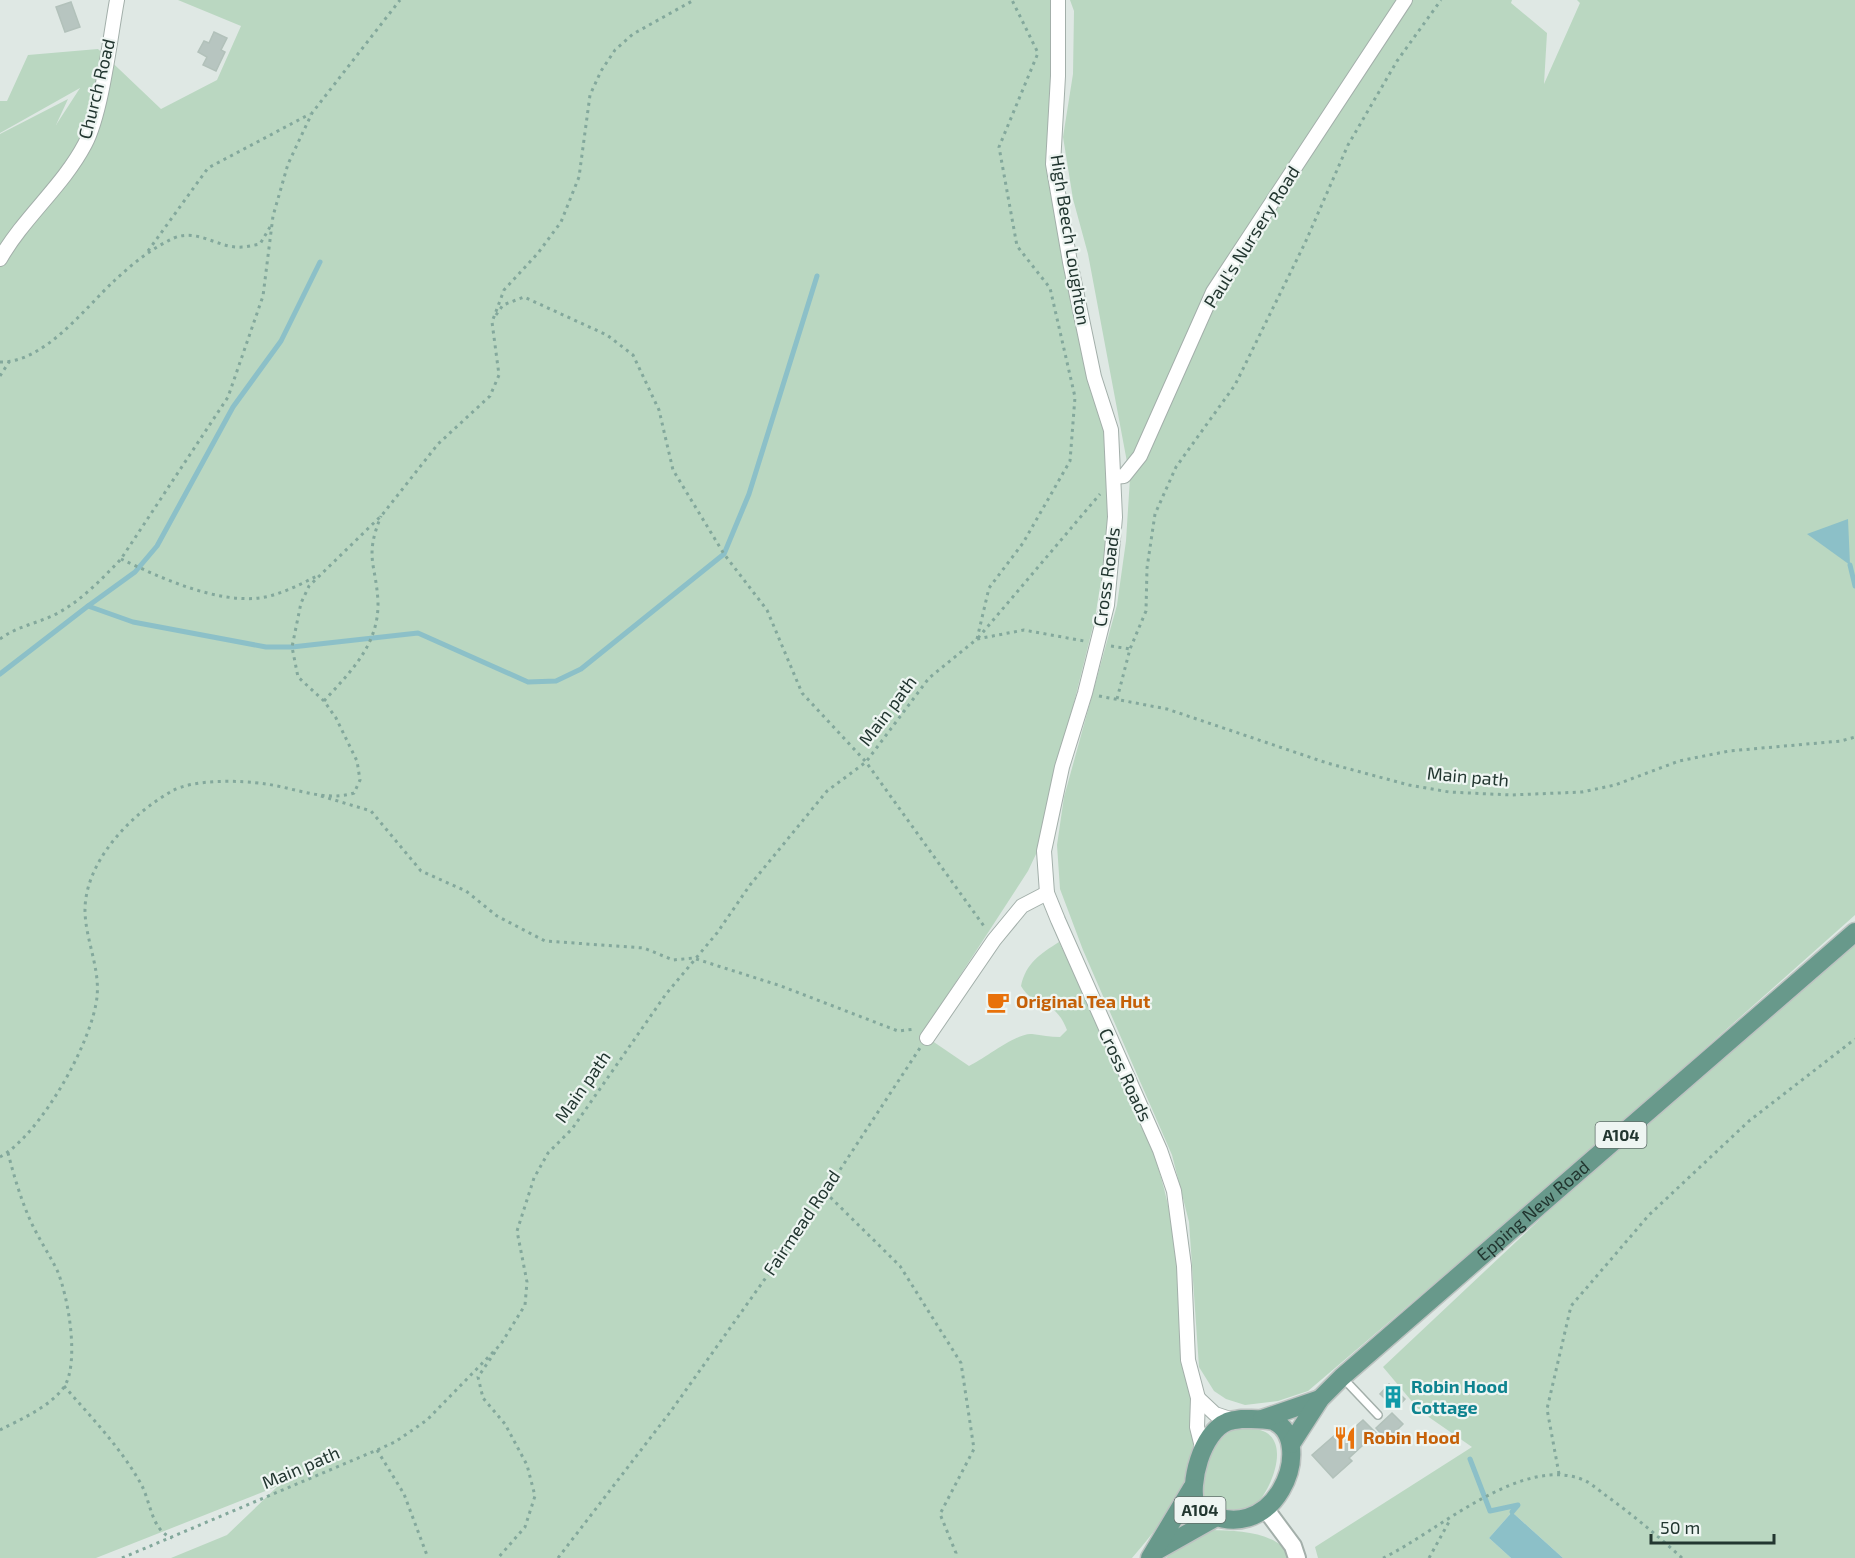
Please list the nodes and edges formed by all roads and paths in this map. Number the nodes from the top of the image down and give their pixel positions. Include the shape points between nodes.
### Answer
1 (117, 0) edge
2 (400, 0) edge
3 (694, 0) edge
4 (1012, 0) edge
5 (1058, 0) edge
6 (1405, 0) edge
7 (1442, 0) edge
8 (312, 113) junction
9 (272, 224) junction
10 (147, 253) junction
11 (0, 259) edge
12 (492, 322) junction
13 (0, 362) edge
14 (9, 362) junction
15 (0, 376) edge
16 (1114, 477) junction
17 (382, 515) junction
18 (121, 559) junction
19 (321, 574) junction
20 (0, 639) edge
21 (977, 639) junction
22 (1097, 644) junction
23 (1085, 693) junction
24 (1117, 700) junction
25 (324, 701) junction
26 (1855, 736) edge
27 (866, 762) junction
28 (301, 791) junction
29 (1047, 893) junction
30 (1855, 932) edge
31 (994, 940) junction
32 (693, 958) junction
33 (935, 1026) junction
34 (927, 1038) joint
35 (1855, 1038) edge
36 (8, 1153) junction
37 (0, 1157) edge
38 (825, 1192) junction
39 (501, 1344) junction
40 (1342, 1377) junction
41 (64, 1386) junction
42 (1198, 1398) junction
43 (1320, 1399) junction
44 (1378, 1415) dead end
45 (1262, 1419) junction
46 (1233, 1420) junction
47 (0, 1430) edge
48 (1292, 1444) junction
49 (377, 1450) junction
50 (1203, 1451) junction
51 (1559, 1474) junction
52 (1192, 1488) junction
53 (1268, 1510) junction
54 (1213, 1519) junction
55 (1451, 1520) junction
56 (172, 1538) junction
57 (1154, 1554) edge
58 (122, 1558) edge
59 (428, 1558) edge
60 (498, 1558) edge
61 (558, 1558) edge
62 (956, 1558) edge
63 (1297, 1558) edge
64 (1383, 1558) edge
65 (1429, 1558) edge
66 (1682, 1558) edge

1 - 11 street, Church Road via 86,142
2 - 8 path
3 - 12 path via 633,34 615,50 601,71 590,95 579,177 561,222 504,290
4 - 21 path via 1038,53 999,147 1017,246 1050,288 1075,397 1070,461 1023,543 989,588
5 - 16 street, High Beech Loughton via 1053,164 1094,377 1111,430
6 - 16 street, Paul's Nursery Road via 1213,292 1140,456 1124,476
7 - 24 path via 1397,61 1348,145 1235,385 1176,467 1155,514 1146,611 1121,677
8 - 9 path via 288,164
8 - 10 path via 208,168
9 - 10 path via 260,244 240,248 196,236 176,237
9 - 18 path via 263,296 228,397
10 - 14 path via 82,316 32,354
12 - 17 path via 499,375 490,396 438,444
12 - 27 path via 503,305 524,297 607,335 633,355 659,410 673,470 695,509 767,610 802,693
13 - 14 path
14 - 15 path
16 - 21 path
16 - 22 street, Cross Roads via 1114,553
17 - 19 path
17 - 25 path via 372,538 370,558 378,603 373,637 363,658
18 - 19 path via 170,581 240,597 260,598
18 - 20 path via 100,582 68,606
19 - 25 path via 309,586 301,603 291,647 298,677
21 - 22 path, Main path via 1024,630
21 - 27 path, Main path via 929,678
22 - 23 street, Cross Roads
23 - 24 path, Main path
23 - 29 street, Cross Roads via 1062,767 1044,851
24 - 26 path, Main path via 1167,708 1328,763 1409,785 1470,793 1582,792 1699,757 1841,741
25 - 28 path via 357,761 360,780 354,793 338,798
27 - 31 path
27 - 32 path, Main path via 827,791 750,885 717,933
28 - 32 path via 371,811 421,871 466,891 497,916 545,941 644,948 674,960
28 - 36 path via 264,783 197,783 172,791 136,818 104,853 88,889 86,912 96,974 97,997 92,1017 66,1079 22,1141
29 - 31 street via 1022,906
29 - 42 street, Cross Roads via 1160,1150 1174,1191 1184,1266 1188,1360
30 - 40 main road, Epping New Road / A104
31 - 33 street
32 - 33 path via 898,1030
32 - 39 path, Main path via 572,1129 548,1153 534,1178 517,1231 527,1282 525,1305
33 - 34 street
34 - 38 path, Fairmead Road
35 - 51 path via 1749,1121 1649,1215 1571,1306 1547,1409
36 - 37 path
36 - 41 path via 27,1213 58,1272 68,1306 71,1360
38 - 61 path, Fairmead Road via 671,1411
38 - 62 path via 900,1266 961,1363 974,1449 940,1514
39 - 49 path, Main path via 427,1420
39 - 60 path via 478,1377 483,1398 505,1424 527,1465 535,1496 525,1527
40 - 43 main road, Epping New Road / A104
40 - 44 lane
41 - 47 path via 36,1412
41 - 56 path via 120,1452 142,1485 157,1526
42 - 46 street via 1215,1414
42 - 50 street, Cross Roads via 1197,1427
43 - 45 main road, Epping New Road / A104
43 - 48 main road, Epping New Road / A104
45 - 46 main road, A104
45 - 48 main road via 1284,1429
46 - 50 main road, A104 via 1215,1430
48 - 53 main road, A104 via 1290,1467
49 - 56 path, Main path
49 - 59 path via 404,1494
50 - 52 main road, A104
51 - 55 path via 1507,1485
51 - 66 path via 1586,1481 1642,1522
52 - 54 main road, A104 via 1196,1507
52 - 57 main road, A104
53 - 54 main road, A104 via 1237,1521
53 - 63 street
54 - 57 main road, A104
55 - 64 path
55 - 65 path
56 - 58 path, Main path

